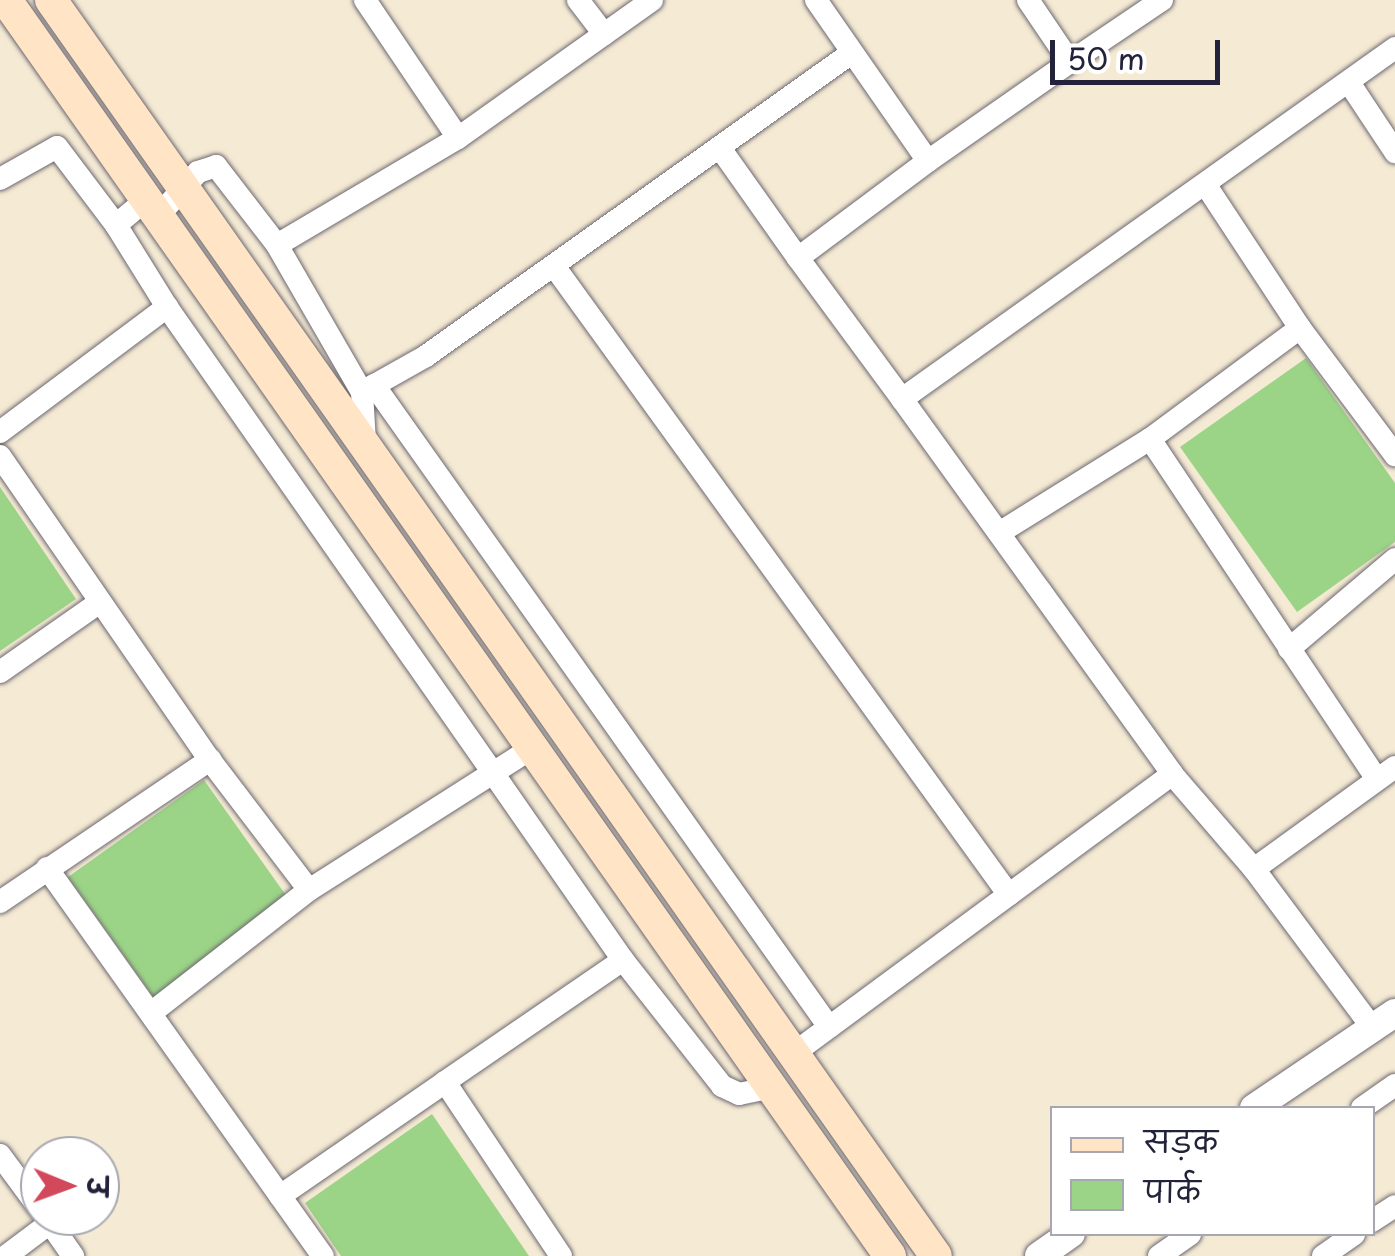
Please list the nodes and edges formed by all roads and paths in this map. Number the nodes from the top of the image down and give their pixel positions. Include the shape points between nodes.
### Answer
1 (6, 0) edge
2 (51, 0) edge
3 (365, 0) edge
4 (578, 0) edge
5 (652, 0) edge
6 (816, 0) edge
7 (1028, 0) edge
8 (1162, 0) edge
9 (604, 34) junction
10 (1395, 48) edge
11 (850, 54) junction
12 (1070, 62) junction
13 (1350, 84) junction
14 (458, 138) junction
15 (720, 148) junction
16 (1395, 152) edge
17 (928, 161) junction
18 (0, 180) edge
19 (184, 186) junction
20 (1207, 188) junction
21 (152, 208) junction
22 (116, 225) junction
23 (278, 244) junction
24 (798, 258) junction
25 (554, 266) junction
26 (167, 307) junction
27 (1300, 328) junction
28 (368, 389) junction
29 (902, 399) junction
30 (0, 432) edge
31 (1150, 439) junction
32 (365, 443) junction
33 (1395, 455) edge
34 (0, 456) edge
35 (1000, 533) junction
36 (1395, 559) edge
37 (100, 602) junction
38 (1289, 649) junction
39 (0, 672) edge
40 (532, 748) junction
41 (210, 760) junction
42 (493, 773) junction
43 (1386, 773) edge
44 (1172, 774) junction
45 (47, 868) junction
46 (1254, 869) junction
47 (309, 890) junction
48 (1009, 895) junction
49 (0, 902) edge
50 (623, 960) junction
51 (152, 1012) junction
52 (1384, 1022) edge
53 (829, 1027) junction
54 (794, 1053) junction
55 (445, 1082) junction
56 (1395, 1085) edge
57 (771, 1087) junction
58 (1257, 1106) edge
59 (1365, 1106) edge
60 (0, 1155) edge
61 (20, 1182) edge
62 (280, 1196) junction
63 (26, 1236) edge
64 (1068, 1236) edge
65 (1187, 1236) edge
66 (6, 1256) edge
67 (322, 1256) edge
68 (561, 1256) edge
69 (890, 1256) edge
70 (936, 1256) edge
71 (1038, 1256) edge
72 (1159, 1256) edge

1 - 21 main road
2 - 19 main road
3 - 14 street
4 - 9 street
5 - 9 street
6 - 11 street
7 - 12 street
8 - 12 street
9 - 14 street
10 - 13 street
11 - 15 street
11 - 17 street
12 - 17 street
13 - 16 street
13 - 20 street
14 - 23 street
15 - 24 street
15 - 25 street
17 - 24 street
18 - 22 street via 56,147
19 - 21 street
19 - 23 street via 216,166
19 - 32 main road
20 - 27 street
20 - 29 street
21 - 22 street
21 - 40 main road
22 - 26 street
23 - 28 street
24 - 29 street
25 - 28 street
25 - 48 street
26 - 30 street
26 - 42 street
27 - 31 street
27 - 33 street
28 - 32 street
28 - 53 street
29 - 35 street
31 - 35 street
31 - 38 street
32 - 54 main road
34 - 37 street
35 - 44 street
36 - 38 street
37 - 39 street
37 - 41 street
38 - 43 street
40 - 42 street
40 - 57 main road
41 - 45 street
41 - 47 street
42 - 47 street
42 - 50 street
43 - 46 street
44 - 46 street
44 - 48 street
45 - 49 street
45 - 51 street
46 - 52 street
47 - 51 street
48 - 53 street
50 - 55 street
50 - 57 street via 722,1086 739,1094
51 - 62 street
52 - 58 street
53 - 54 street
54 - 70 main road
55 - 62 street
55 - 68 street
56 - 59 street
57 - 69 main road
60 - 61 street
62 - 67 street
63 - 66 street
64 - 71 street
65 - 72 street

